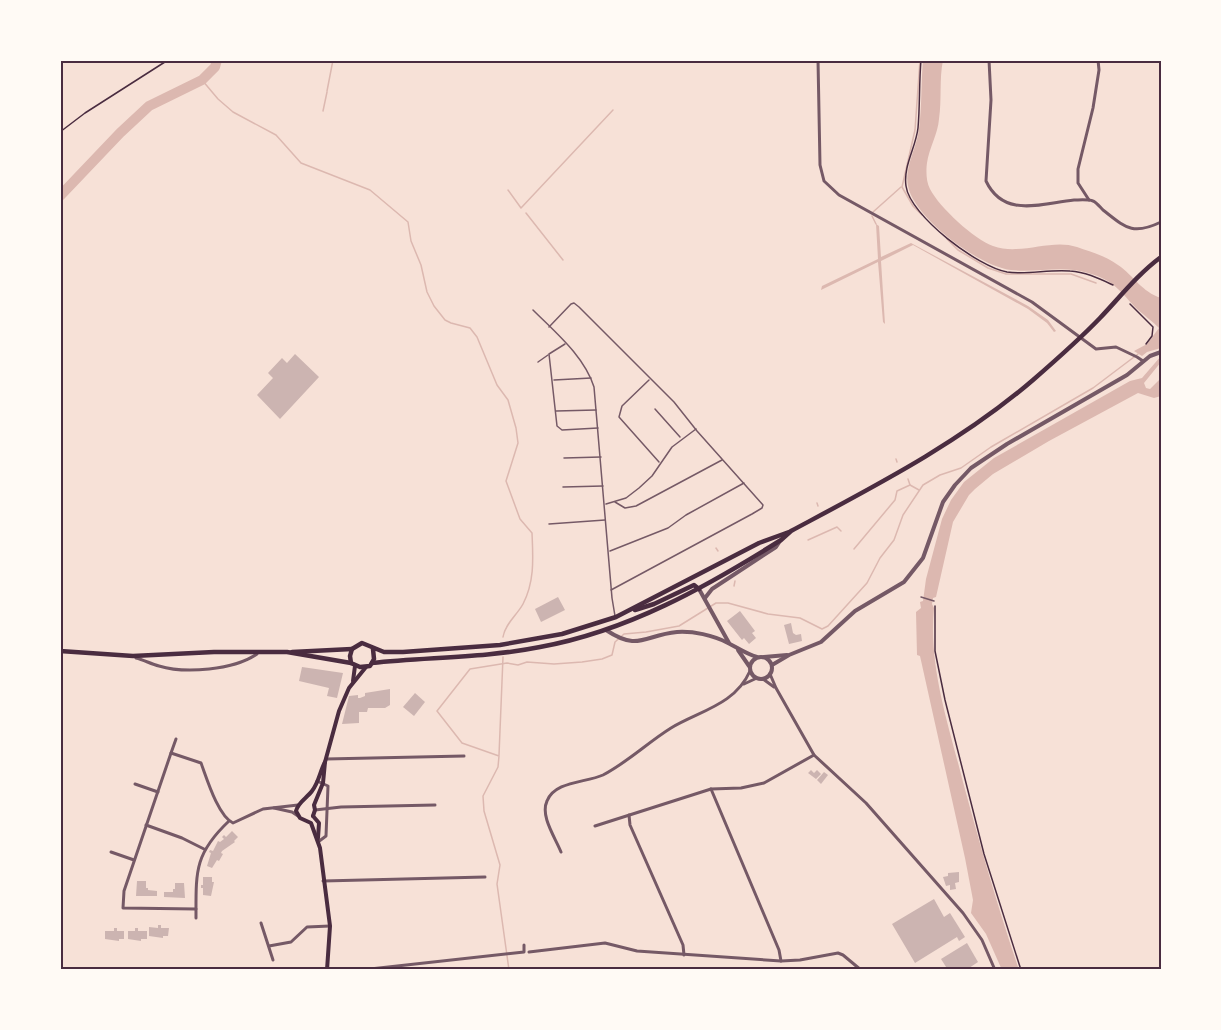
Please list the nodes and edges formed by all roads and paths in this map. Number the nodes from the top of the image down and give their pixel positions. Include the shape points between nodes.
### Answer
1 (168, 60) edge
2 (818, 60) edge
3 (921, 60) edge
4 (989, 60) edge
5 (1098, 60) edge
6 (60, 132) edge
7 (1089, 200) junction
8 (1161, 222) edge
9 (1161, 257) edge
10 (1113, 285) dead end
11 (1130, 304) dead end
12 (533, 310) dead end
13 (549, 327) junction
14 (1080, 337) junction
15 (565, 343) junction
16 (1146, 344) dead end
17 (1159, 352) edge
18 (549, 354) junction
19 (538, 362) dead end
20 (1143, 362) junction
21 (591, 378) junction
22 (650, 378) junction
23 (553, 380) junction
24 (655, 409) dead end
25 (597, 410) junction
26 (555, 411) junction
27 (599, 428) junction
28 (696, 429) junction
29 (681, 439) junction
30 (601, 457) junction
31 (564, 458) dead end
32 (723, 459) junction
33 (660, 463) junction
34 (745, 482) junction
35 (603, 486) junction
36 (563, 487) dead end
37 (615, 502) junction
38 (605, 505) junction
39 (606, 520) junction
40 (549, 524) dead end
41 (791, 531) junction
42 (781, 540) junction
43 (609, 551) junction
44 (699, 589) junction
45 (611, 590) junction
46 (921, 597) dead end
47 (705, 598) junction
48 (934, 602) joint
49 (629, 610) junction
50 (616, 617) junction
51 (606, 630) junction
52 (729, 643) junction
53 (373, 649) junction
54 (352, 650) junction
55 (738, 650) junction
56 (60, 651) edge
57 (258, 652) junction
58 (287, 652) junction
59 (789, 655) junction
60 (133, 656) junction
61 (757, 657) junction
62 (764, 657) junction
63 (372, 663) junction
64 (353, 664) junction
65 (772, 665) junction
66 (366, 667) junction
67 (750, 669) junction
68 (770, 674) junction
69 (760, 678) junction
70 (352, 684) junction
71 (742, 685) junction
72 (776, 688) junction
73 (176, 739) dead end
74 (171, 753) junction
75 (814, 755) junction
76 (464, 756) dead end
77 (326, 761) junction
78 (317, 782) junction
79 (323, 783) junction
80 (135, 784) dead end
81 (711, 789) junction
82 (158, 792) junction
83 (302, 801) junction
84 (298, 805) junction
85 (435, 805) dead end
86 (315, 807) junction
87 (270, 808) junction
88 (327, 809) junction
89 (629, 815) junction
90 (298, 816) junction
91 (314, 816) junction
92 (306, 820) junction
93 (229, 821) junction
94 (146, 825) junction
95 (595, 826) dead end
96 (318, 840) junction
97 (204, 849) junction
98 (111, 852) dead end
99 (561, 852) dead end
100 (134, 860) junction
101 (485, 877) dead end
102 (323, 881) junction
103 (196, 909) junction
104 (196, 918) dead end
105 (261, 923) dead end
106 (330, 926) junction
107 (524, 945) dead end
108 (269, 946) junction
109 (529, 952) dead end
110 (684, 955) junction
111 (273, 960) dead end
112 (781, 962) junction
113 (327, 970) edge
114 (361, 970) edge
115 (861, 970) edge
116 (995, 970) edge
117 (1021, 970) edge

1 - 6 path
2 - 14 street via 820,165 830,188 1032,302
3 - 10 path via 918,129 906,169 906,188 915,205 961,249 989,266 1012,272 1070,271
4 - 7 street via 989,187 999,198 1018,207
5 - 7 street via 1093,108 1078,169 1078,183
7 - 8 street via 1129,229
9 - 14 main road
11 - 16 path via 1154,327
12 - 13 lane
13 - 15 lane
13 - 22 lane via 574,303
14 - 20 street via 1096,349 1116,347
14 - 41 main road via 967,431
15 - 18 lane
15 - 21 lane
17 - 20 street
18 - 19 lane
18 - 23 lane
20 - 59 street via 971,468 943,502 922,558 904,582 855,611 821,642
21 - 23 lane
21 - 25 lane
22 - 28 lane
22 - 33 lane via 622,406 620,417
23 - 26 lane
24 - 29 lane
25 - 26 lane
25 - 27 lane
26 - 27 lane via 559,428
27 - 30 lane
28 - 29 lane
28 - 32 lane
29 - 33 lane
30 - 31 lane
30 - 35 lane
32 - 34 lane
32 - 37 lane via 636,506 625,508
33 - 37 lane via 645,484
34 - 43 lane via 668,528
34 - 45 lane via 762,501 762,508
35 - 36 lane
35 - 38 lane
37 - 38 lane
38 - 39 lane
39 - 40 lane
39 - 43 lane
41 - 42 main road
41 - 49 main road via 759,543
42 - 44 main road
42 - 47 street
43 - 45 lane
44 - 47 street
44 - 49 main road via 694,585 654,604
44 - 51 main road
45 - 50 lane
46 - 48 lane
47 - 52 street
48 - 117 path via 935,651 950,723 988,871
49 - 50 main road
50 - 53 main road via 562,634 500,645 403,652
51 - 52 street via 638,642 692,632
51 - 63 main road via 523,650
52 - 55 street
53 - 54 main road via 363,643
53 - 63 main road
54 - 58 main road
54 - 64 main road
55 - 61 street
55 - 67 street
56 - 60 main road
57 - 58 main road
57 - 60 main road
57 - 60 street via 247,660 212,668 160,667
58 - 64 main road
59 - 62 street
59 - 65 street
61 - 62 street
61 - 67 street
62 - 65 street
63 - 66 main road
64 - 66 main road
64 - 70 main road
65 - 68 street
66 - 70 main road
67 - 69 street
67 - 71 street
68 - 69 street
68 - 72 street
69 - 71 street
69 - 72 street
70 - 77 main road via 339,711
71 - 99 street via 712,708 670,728 628,761 602,775 552,792 544,813
72 - 75 street
73 - 74 street
74 - 82 street
74 - 93 street via 201,763
75 - 81 street via 764,783
75 - 116 street via 866,803 963,913 982,940
76 - 77 street
77 - 78 main road
77 - 79 main road
78 - 79 street
78 - 83 main road
79 - 86 main road
79 - 88 street via 328,786
80 - 82 street
81 - 89 street
81 - 112 street
82 - 94 street
83 - 84 main road
83 - 86 main road via 310,801
84 - 87 street
84 - 90 main road
85 - 88 street
86 - 88 street
86 - 91 main road
87 - 90 street
87 - 93 street via 233,823
88 - 96 street via 326,836
89 - 95 street
89 - 110 street
90 - 92 main road
91 - 92 main road
91 - 96 main road via 319,823
92 - 96 main road
93 - 97 street
94 - 97 street
94 - 100 street
96 - 102 main road
97 - 103 street via 195,881
98 - 100 street
100 - 103 street via 123,891 123,908
101 - 102 street
102 - 106 main road
103 - 104 street
105 - 108 street
106 - 108 street via 308,927 291,942
106 - 113 main road
107 - 114 street via 524,952 511,954
108 - 111 street
109 - 110 street via 604,944
110 - 112 street
112 - 115 street via 838,953

